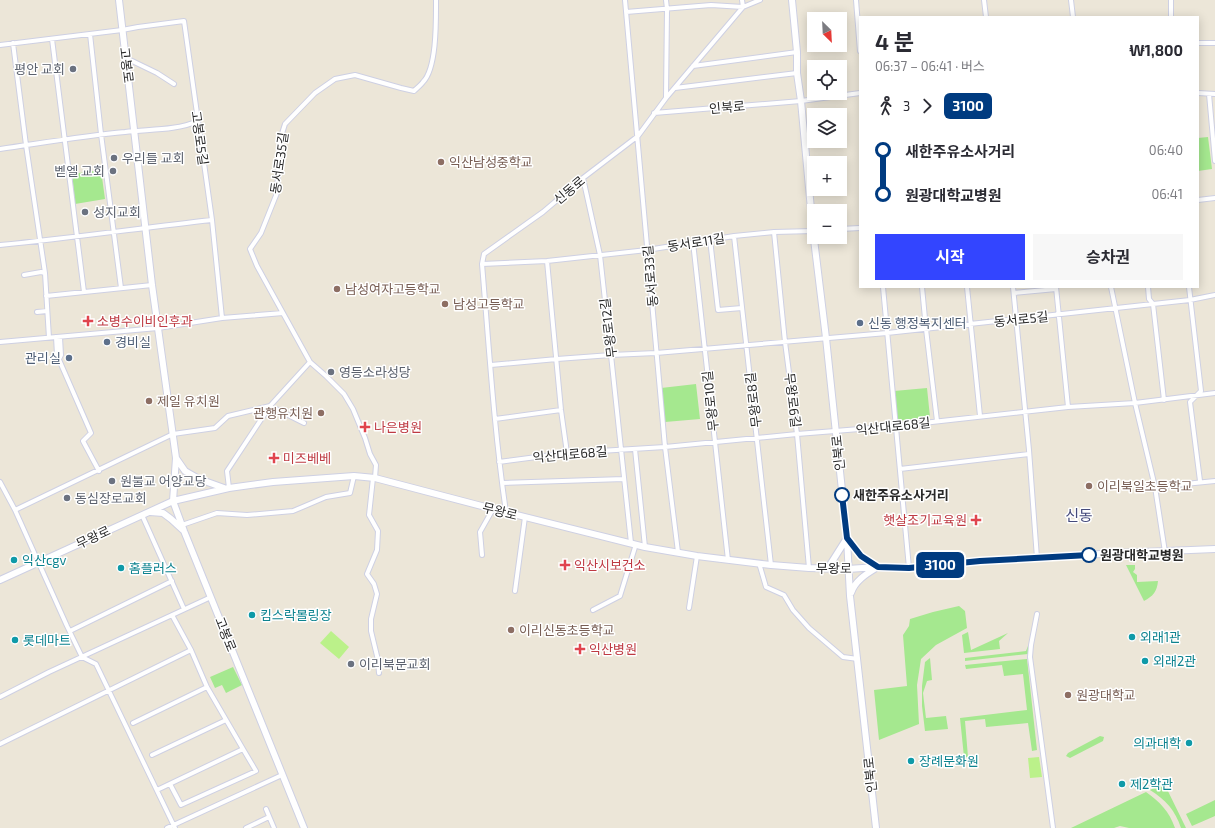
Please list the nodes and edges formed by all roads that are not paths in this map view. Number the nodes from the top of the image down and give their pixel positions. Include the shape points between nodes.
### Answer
1 (118, 0) edge
2 (436, 0) edge
3 (625, 0) edge
4 (666, 0) edge
5 (711, 0) edge
6 (742, 0) edge
7 (760, 0) edge
8 (792, 0) edge
9 (856, 0) edge
10 (984, 0) edge
11 (1071, 0) edge
12 (1171, 0) edge
13 (711, 5) junction
14 (743, 7) junction
15 (667, 9) junction
16 (626, 12) junction
17 (986, 16) edge
18 (1073, 16) edge
19 (1170, 16) edge
20 (122, 30) junction
21 (859, 31) edge
22 (90, 34) junction
23 (52, 39) junction
24 (13, 43) junction
25 (1199, 43) edge
26 (1215, 43) edge
27 (0, 44) edge
28 (797, 52) junction
29 (126, 58) junction
30 (693, 66) junction
31 (797, 73) junction
32 (174, 84) dead end
33 (674, 88) junction
34 (859, 93) edge
35 (1199, 93) edge
36 (1209, 94) junction
37 (1215, 94) edge
38 (666, 98) junction
39 (801, 101) junction
40 (654, 114) junction
41 (198, 121) junction
42 (135, 130) junction
43 (101, 134) junction
44 (638, 136) junction
45 (65, 140) junction
46 (26, 145) junction
47 (0, 148) edge
48 (1215, 161) edge
49 (582, 178) junction
50 (1215, 198) edge
51 (1199, 200) edge
52 (811, 204) edge
53 (212, 220) junction
54 (146, 227) junction
55 (859, 228) edge
56 (847, 229) edge
57 (807, 231) edge
58 (114, 232) junction
59 (774, 232) junction
60 (77, 236) junction
61 (734, 236) junction
62 (710, 239) junction
63 (40, 241) junction
64 (693, 242) junction
65 (815, 244) edge
66 (0, 245) edge
67 (647, 250) junction
68 (600, 255) junction
69 (547, 261) junction
70 (482, 264) junction
71 (45, 273) junction
72 (24, 275) dead end
73 (152, 284) junction
74 (121, 288) junction
75 (883, 288) edge
76 (922, 288) edge
77 (967, 288) edge
78 (1013, 288) edge
79 (1056, 288) edge
80 (1111, 288) edge
81 (1148, 288) edge
82 (1189, 288) edge
83 (84, 292) junction
84 (1014, 293) junction
85 (1215, 295) edge
86 (46, 296) junction
87 (1190, 300) junction
88 (1153, 304) junction
89 (742, 308) junction
90 (1116, 308) junction
91 (47, 311) junction
92 (37, 312) dead end
93 (283, 313) junction
94 (1058, 314) junction
95 (222, 318) junction
96 (1016, 320) junction
97 (970, 324) junction
98 (158, 328) junction
99 (926, 329) junction
100 (887, 333) junction
101 (58, 337) junction
102 (49, 338) junction
103 (826, 338) junction
104 (0, 342) edge
105 (785, 342) junction
106 (746, 344) junction
107 (705, 348) junction
108 (656, 353) junction
109 (611, 355) junction
110 (557, 359) junction
111 (310, 362) junction
112 (491, 365) junction
113 (1215, 393) edge
114 (1197, 396) junction
115 (1164, 400) junction
116 (1135, 403) junction
117 (270, 406) junction
118 (1068, 408) junction
119 (562, 410) junction
120 (1025, 412) junction
121 (980, 416) junction
122 (495, 419) junction
123 (937, 421) junction
124 (304, 423) dead end
125 (896, 426) junction
126 (835, 431) junction
127 (173, 434) junction
128 (797, 434) junction
129 (757, 437) junction
130 (715, 441) junction
131 (665, 447) junction
132 (635, 449) junction
133 (621, 450) junction
134 (567, 453) junction
135 (1029, 454) junction
136 (176, 458) junction
137 (499, 462) junction
138 (900, 469) junction
139 (99, 471) junction
140 (354, 476) junction
141 (374, 478) junction
142 (624, 479) junction
143 (1200, 481) junction
144 (1215, 481) edge
145 (0, 482) edge
146 (502, 483) junction
147 (1155, 487) junction
148 (227, 488) junction
149 (173, 501) junction
150 (493, 509) junction
151 (14, 510) junction
152 (506, 512) junction
153 (145, 514) junction
154 (525, 517) junction
155 (183, 528) junction
156 (847, 538) junction
157 (633, 544) junction
158 (645, 547) junction
159 (1215, 550) edge
160 (678, 552) junction
161 (1165, 552) junction
162 (482, 555) dead end
163 (697, 556) junction
164 (1037, 558) junction
165 (728, 560) junction
166 (38, 563) junction
167 (759, 563) junction
168 (771, 565) junction
169 (878, 567) junction
170 (809, 568) junction
171 (828, 568) junction
172 (909, 568) junction
173 (848, 569) junction
174 (0, 580) edge
175 (172, 582) junction
176 (515, 591) dead end
177 (850, 596) junction
178 (211, 597) junction
179 (689, 608) dead end
180 (184, 609) junction
181 (592, 610) dead end
182 (1037, 614) dead end
183 (172, 615) junction
184 (70, 631) junction
185 (191, 650) junction
186 (82, 657) junction
187 (858, 659) junction
188 (379, 672) dead end
189 (207, 687) junction
190 (109, 691) junction
191 (0, 697) edge
192 (226, 720) junction
193 (133, 723) dead end
194 (0, 744) edge
195 (243, 749) junction
196 (152, 755) dead end
197 (282, 775) junction
198 (170, 784) junction
199 (157, 790) junction
200 (266, 809) dead end
201 (269, 817) junction
202 (174, 827) edge
203 (167, 828) edge
204 (246, 828) edge
205 (274, 828) edge
206 (304, 828) edge
207 (876, 828) edge
208 (1054, 828) edge

1 - 20 street, 고봉로
2 - 93 street, 동서로35길 via 432,66 424,82 414,90 355,75 335,78 284,124 280,140 277,193 261,233 250,249
3 - 16 street, 동서로33길
4 - 15 street
5 - 13 street
6 - 14 street
7 - 14 street, 신동로
8 - 28 street, 인북로
9 - 21 street
10 - 17 street
11 - 18 street
12 - 19 street
13 - 14 street
13 - 15 street
14 - 30 street, 신동로
15 - 16 street
15 - 38 street
16 - 44 street, 동서로33길
20 - 22 street
20 - 29 street, 고봉로
20 - 41 street, 고봉로5길 via 184,20
22 - 23 street
22 - 43 street
23 - 24 street
23 - 45 street
24 - 27 street
24 - 46 street
25 - 26 street
28 - 30 street
28 - 31 street, 인북로
29 - 32 street
29 - 42 street, 고봉로
30 - 33 street, 신동로
31 - 33 street, 인북로
31 - 39 street, 인북로
33 - 38 street, 신동로
34 - 39 street
35 - 36 street
36 - 37 street
36 - 48 street
38 - 40 street, 신동로
39 - 40 street, 인북로
39 - 52 street, 인북로
40 - 44 street, 신동로
41 - 42 street via 173,128
41 - 53 street, 고봉로5길
42 - 43 street
42 - 54 street, 고봉로
43 - 45 street
43 - 58 street
44 - 49 street, 신동로
44 - 67 street, 동서로33길
45 - 46 street
45 - 60 street
46 - 47 street
46 - 63 street
49 - 68 street, 무왕로12길
49 - 70 street, 신동로 via 543,212 484,254
50 - 51 street
53 - 54 street
53 - 95 street, 고봉로5길
54 - 58 street
54 - 73 street, 고봉로
55 - 56 street
57 - 59 street, 동서로11길
58 - 60 street
58 - 74 street
59 - 61 street, 동서로11길
59 - 105 street, 무왕로6길
60 - 63 street
60 - 83 street
61 - 62 street, 동서로11길
61 - 89 street, 무왕로8길
62 - 64 street, 동서로11길
62 - 89 street via 718,310
63 - 66 street
63 - 71 street
64 - 67 street, 동서로11길
64 - 107 street, 무왕로10길
65 - 103 street, 인북로
67 - 68 street, 동서로11길
67 - 108 street, 동서로33길
68 - 69 street, 동서로11길
68 - 109 street, 무왕로12길
69 - 70 street, 동서로11길
69 - 110 street
70 - 112 street
71 - 72 street
71 - 86 street
73 - 74 street
73 - 98 street, 고봉로
74 - 83 street
75 - 100 street
76 - 99 street
77 - 97 street
78 - 84 street
79 - 84 street
79 - 94 street
80 - 90 street
81 - 88 street
82 - 87 street
83 - 86 street
84 - 96 street
85 - 87 street, 동서로5길
86 - 91 street
87 - 88 street, 동서로5길
87 - 114 street via 1201,391
88 - 90 street, 동서로5길
88 - 115 street
89 - 106 street, 무왕로8길
90 - 94 street, 동서로5길
90 - 116 street
91 - 92 street
91 - 102 street
93 - 95 street
93 - 111 street, 동서로35길
94 - 96 street, 동서로5길
94 - 118 street
95 - 98 street
96 - 97 street, 동서로5길
96 - 120 street
97 - 99 street, 동서로5길
97 - 121 street
98 - 101 street
98 - 127 street, 고봉로
99 - 100 street, 동서로5길
99 - 123 street
100 - 103 street, 동서로5길
100 - 125 street
101 - 102 street
101 - 139 street via 61,355 59,359 91,433 83,441
102 - 104 street
103 - 105 street, 동서로5길
103 - 126 street, 인북로
105 - 106 street, 동서로5길
105 - 128 street, 무왕로6길
106 - 107 street, 동서로5길
106 - 129 street, 무왕로8길
107 - 108 street, 동서로5길
107 - 130 street, 무왕로10길
108 - 109 street, 동서로5길
108 - 131 street, 동서로33길
109 - 110 street, 동서로5길
109 - 133 street, 무왕로12길
110 - 112 street, 동서로5길
110 - 119 street
111 - 117 street
111 - 141 street, 동서로35길 via 344,394 353,409 376,465
112 - 122 street
113 - 114 street, 익산대로68길
114 - 115 street, 익산대로68길
114 - 143 street via 1190,402
115 - 116 street, 익산대로68길
116 - 118 street, 익산대로68길
116 - 147 street
117 - 124 street
117 - 127 street via 228,416 215,428
117 - 148 street via 227,471
118 - 120 street, 익산대로68길
119 - 122 street
119 - 134 street
120 - 121 street, 익산대로68길
120 - 135 street
121 - 123 street, 익산대로68길
122 - 137 street
123 - 125 street, 익산대로68길
125 - 126 street, 익산대로68길
125 - 138 street
126 - 128 street, 익산대로68길
126 - 156 street, 인북로
127 - 136 street, 고봉로
127 - 139 street
128 - 129 street, 익산대로68길
128 - 170 street, 무왕로6길
129 - 130 street, 익산대로68길
129 - 168 street, 무왕로8길
130 - 131 street, 익산대로68길
130 - 165 street, 무왕로10길
131 - 132 street, 익산대로68길
131 - 160 street, 동서로33길
132 - 133 street, 익산대로68길
132 - 158 street
133 - 134 street, 익산대로68길
133 - 142 street, 무왕로12길
134 - 137 street, 익산대로68길
135 - 138 street
135 - 164 street
136 - 148 street via 185,471 199,479
136 - 149 street, 고봉로
137 - 146 street
138 - 172 street
139 - 151 street
140 - 141 street, 무왕로
140 - 148 street, 무왕로
140 - 155 street via 350,493 326,497 293,511 248,515 217,513
141 - 150 street, 무왕로
141 - 188 street, 동서로35길 via 369,515 378,531 377,550 367,574 378,594 371,619 371,631
142 - 146 street
142 - 157 street, 무왕로12길
143 - 144 street
143 - 147 street
145 - 151 street
146 - 152 street
147 - 161 street
148 - 149 street, 무왕로
149 - 153 street, 무왕로
149 - 155 street, 고봉로
150 - 152 street, 무왕로
150 - 162 street via 480,532
151 - 166 street
152 - 154 street, 무왕로
153 - 155 street via 163,513
153 - 166 street, 무왕로
153 - 175 street
154 - 157 street, 무왕로
154 - 176 street
155 - 178 street, 고봉로
156 - 169 street via 861,556
156 - 171 street
156 - 173 street, 인북로
157 - 158 street, 무왕로
157 - 181 street via 620,596
158 - 160 street, 무왕로
159 - 161 street, 무왕로
160 - 163 street, 무왕로
161 - 164 street, 무왕로
163 - 165 street, 무왕로
163 - 179 street
164 - 172 street, 무왕로
165 - 167 street, 무왕로
166 - 174 street, 무왕로
166 - 184 street
167 - 168 street, 무왕로
167 - 187 street via 766,587 784,595 809,628 843,657
168 - 170 street, 무왕로
169 - 172 street, 무왕로
169 - 173 street, 무왕로
169 - 177 street via 854,585
170 - 171 street, 무왕로
171 - 173 street, 무왕로
173 - 177 street, 인북로
175 - 180 street
175 - 184 street
177 - 187 street, 인북로
178 - 180 street
178 - 197 street, 고봉로
180 - 183 street
182 - 208 street via 1030,657
183 - 185 street
183 - 186 street
184 - 186 street
185 - 189 street
185 - 190 street
186 - 190 street via 96,664
186 - 191 street
187 - 207 street, 인북로
189 - 192 street
189 - 193 street
190 - 194 street
190 - 199 street
192 - 195 street
192 - 196 street
195 - 198 street
195 - 198 street via 256,771 181,805
197 - 202 street
197 - 206 street, 고봉로
198 - 199 street
199 - 202 street
200 - 201 street
201 - 204 street
201 - 205 street
202 - 203 street

